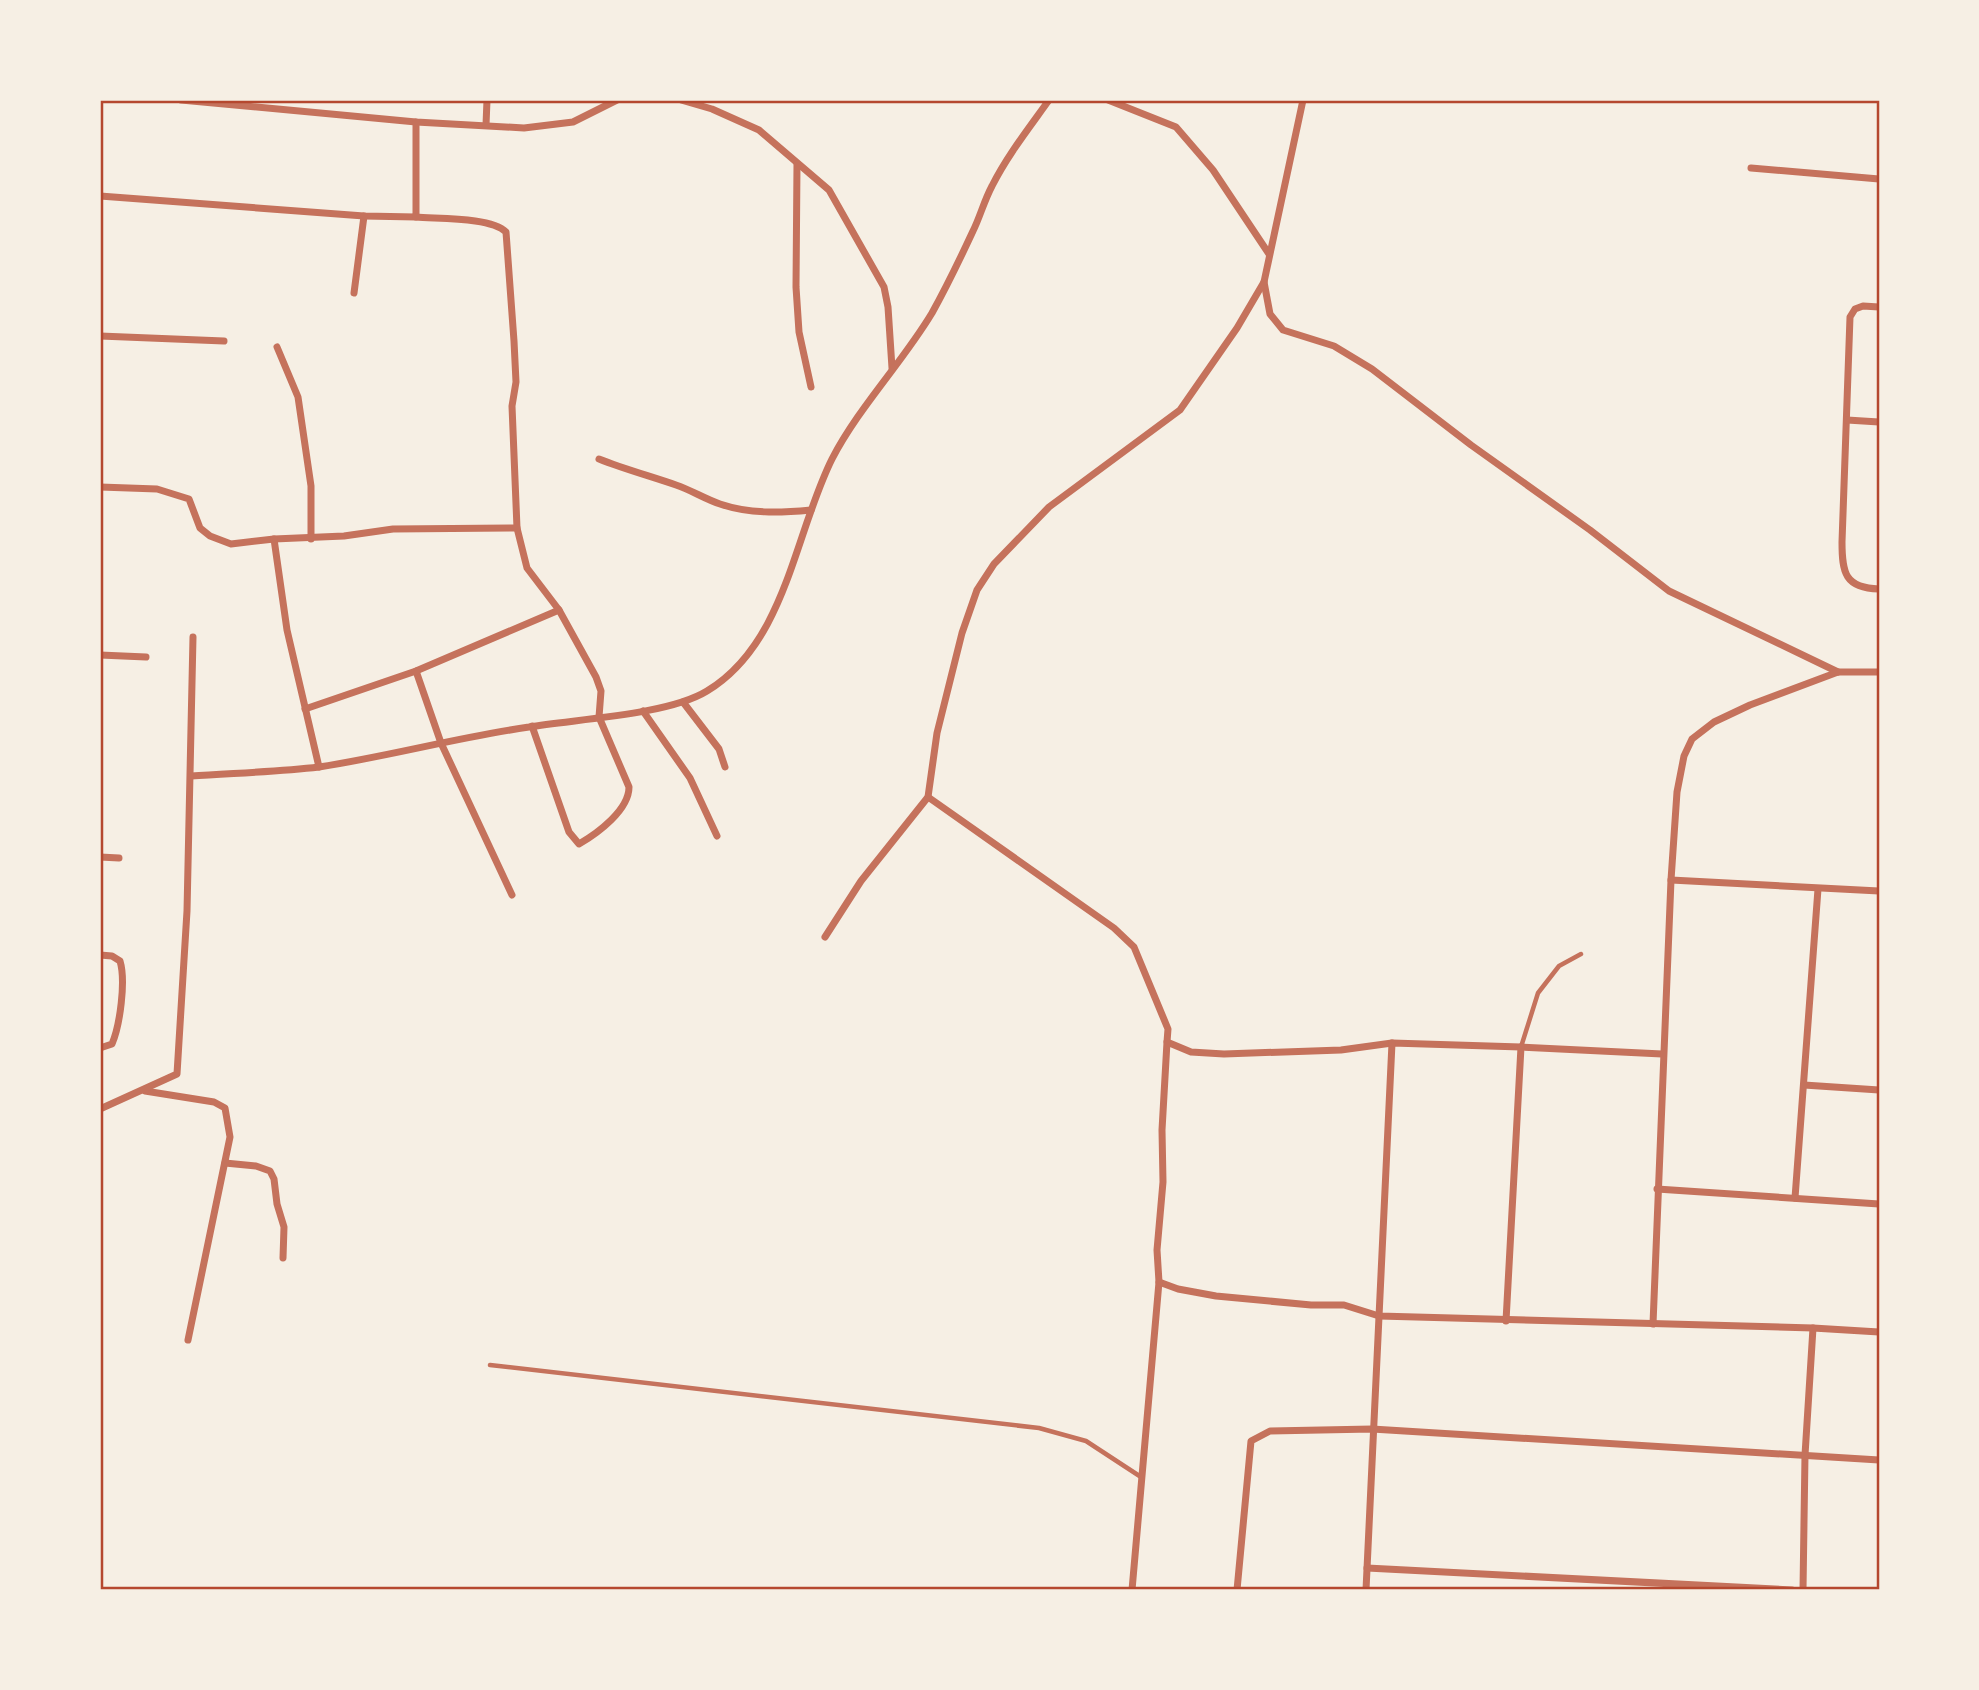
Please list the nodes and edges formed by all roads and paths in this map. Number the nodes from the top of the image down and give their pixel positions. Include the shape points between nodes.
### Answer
1 (181, 100) edge
2 (487, 100) edge
3 (616, 100) edge
4 (681, 100) edge
5 (1049, 100) edge
6 (1108, 100) edge
7 (1303, 100) edge
8 (416, 122) junction
9 (486, 125) junction
10 (797, 164) junction
11 (1751, 168) dead end
12 (1879, 179) edge
13 (100, 196) edge
14 (364, 216) junction
15 (416, 217) junction
16 (1269, 254) junction
17 (1264, 282) junction
18 (354, 293) dead end
19 (1879, 307) edge
20 (100, 335) edge
21 (224, 341) dead end
22 (278, 347) dead end
23 (892, 368) junction
24 (811, 387) dead end
25 (1847, 420) junction
26 (1879, 422) edge
27 (599, 459) dead end
28 (100, 487) edge
29 (811, 510) junction
30 (517, 528) junction
31 (274, 539) junction
32 (311, 539) junction
33 (1879, 589) edge
34 (559, 610) junction
35 (193, 637) dead end
36 (100, 655) edge
37 (146, 657) dead end
38 (416, 671) junction
39 (1838, 672) junction
40 (1879, 672) edge
41 (683, 702) junction
42 (305, 709) junction
43 (643, 711) junction
44 (599, 717) junction
45 (532, 726) junction
46 (441, 743) junction
47 (318, 767) junction
48 (725, 767) dead end
49 (191, 776) junction
50 (928, 797) junction
51 (717, 835) dead end
52 (100, 857) edge
53 (119, 858) dead end
54 (1671, 880) junction
55 (1818, 889) junction
56 (1879, 891) edge
57 (512, 895) dead end
58 (825, 937) dead end
59 (1581, 954) dead end
60 (100, 956) edge
61 (1167, 1042) junction
62 (1392, 1043) junction
63 (1521, 1047) junction
64 (100, 1048) edge
65 (1662, 1054) junction
66 (1804, 1085) junction
67 (145, 1090) junction
68 (1879, 1090) edge
69 (100, 1109) edge
70 (225, 1163) junction
71 (1657, 1189) junction
72 (1795, 1198) junction
73 (1879, 1204) edge
74 (283, 1258) dead end
75 (1159, 1282) junction
76 (1379, 1316) junction
77 (1506, 1321) junction
78 (1653, 1324) junction
79 (1813, 1328) junction
80 (1879, 1332) edge
81 (188, 1340) dead end
82 (490, 1365) dead end
83 (1372, 1429) junction
84 (1805, 1455) junction
85 (1879, 1460) edge
86 (1143, 1479) junction
87 (1367, 1568) junction
88 (1132, 1590) edge
89 (1237, 1590) edge
90 (1366, 1590) edge
91 (1792, 1590) edge
92 (1803, 1590) edge

1 - 8 street
2 - 9 street
3 - 9 street via 573,122 524,128
4 - 10 street via 759,130
5 - 23 street via 991,187 929,318
6 - 16 street via 1176,127 1213,170
7 - 16 street
8 - 9 street
8 - 15 street
10 - 23 street via 829,190 884,287
10 - 24 street via 796,287 799,332
11 - 12 street
13 - 14 street
14 - 15 street
14 - 18 street
15 - 30 street via 478,222 500,226 506,232 515,354 512,406
16 - 17 street
17 - 39 street via 1270,314 1283,330 1334,346 1372,369 1669,591
17 - 50 street via 1180,411 1049,507 994,564 977,590 937,733
19 - 25 street via 1863,306 1850,317
20 - 21 street
22 - 32 street via 298,397 311,486
23 - 29 street via 833,458
25 - 26 street
25 - 33 street via 1842,564 1855,584
27 - 29 street via 719,504 753,512
28 - 31 street via 157,489 189,499 200,528 231,544
29 - 41 street via 763,633 720,682
30 - 32 street via 393,529
30 - 34 street via 527,568
31 - 32 street
31 - 42 street via 287,630
34 - 38 street
34 - 44 street via 596,677 601,691
35 - 49 street
36 - 37 street
38 - 42 street
38 - 46 street
39 - 40 street
39 - 54 street via 1750,705 1714,722 1692,739 1677,792
41 - 43 street
41 - 48 street via 719,749
42 - 47 street
43 - 44 street
43 - 51 street via 691,778
44 - 45 street
44 - 45 street via 629,786 629,796 613,817 579,844 569,832
45 - 46 street
46 - 47 street
46 - 57 street
47 - 49 street
49 - 67 street via 177,1074
50 - 58 street via 861,881
50 - 61 street via 1114,928 1134,947 1168,1029
52 - 53 street
54 - 55 street
54 - 65 street
55 - 56 street
55 - 66 street
59 - 63 lane via 1559,966 1538,993
60 - 64 street via 120,961 123,971 117,1032 112,1044
61 - 62 street via 1191,1052 1224,1054 1341,1050
61 - 75 street
62 - 63 street
62 - 76 street
63 - 65 street
63 - 77 street
65 - 71 street
66 - 68 street
66 - 72 street
67 - 69 street
67 - 70 street via 225,1108 230,1137
70 - 74 street via 271,1171 284,1227
70 - 81 street
71 - 72 street
71 - 78 street
72 - 73 street
75 - 76 street via 1216,1296 1344,1306
75 - 86 street
76 - 77 street
76 - 83 street
77 - 78 street
78 - 79 street
79 - 80 street
79 - 84 street
82 - 86 lane via 1039,1428 1086,1441
83 - 84 street
83 - 87 street
83 - 89 street via 1270,1431 1251,1441
84 - 85 street
84 - 92 street
86 - 88 street
87 - 90 street
87 - 91 street

